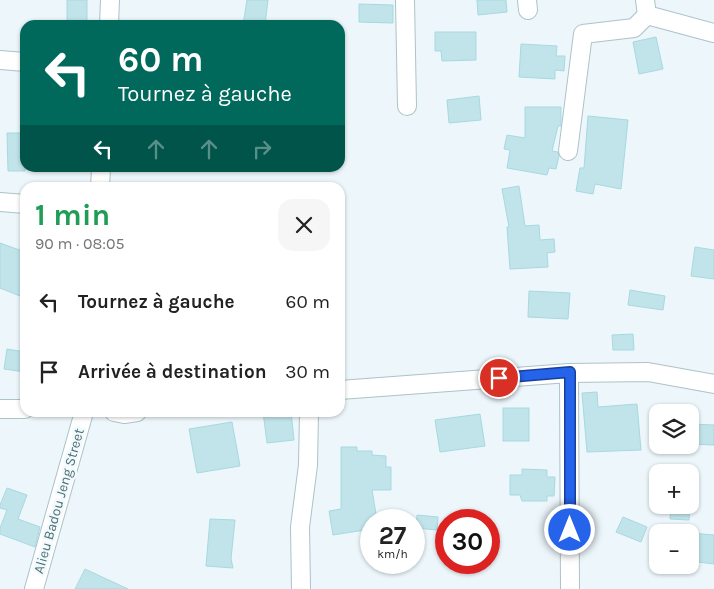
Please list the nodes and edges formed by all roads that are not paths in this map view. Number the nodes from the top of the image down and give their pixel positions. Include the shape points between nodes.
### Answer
1 (110, 0) edge
2 (405, 0) edge
3 (646, 8) edge
4 (109, 20) edge
5 (714, 34) edge
6 (0, 60) edge
7 (20, 62) edge
8 (407, 106) dead end
9 (568, 151) dead end
10 (0, 202) edge
11 (20, 204) edge
12 (570, 372) junction
13 (714, 384) edge
14 (345, 390) edge
15 (0, 409) edge
16 (20, 409) edge
17 (83, 417) edge
18 (309, 417) edge
19 (34, 589) edge
20 (301, 589) edge
21 (570, 589) edge

1 - 4 street
2 - 8 street
3 - 5 street
3 - 9 street via 634,28 583,34
6 - 7 street
10 - 11 street
12 - 13 street via 648,372
12 - 14 street
12 - 21 street
15 - 16 street
17 - 19 street, Alieu Badou Jeng Street
18 - 20 street via 308,465 300,527

